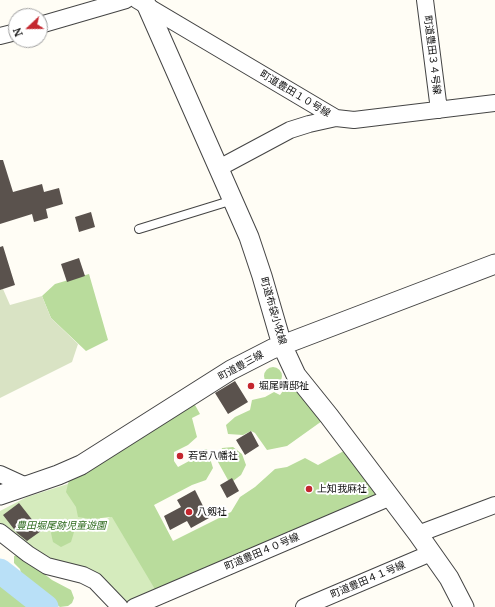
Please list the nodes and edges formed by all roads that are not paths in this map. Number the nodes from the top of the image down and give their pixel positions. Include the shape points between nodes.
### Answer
1 (126, 0) edge
2 (425, 0) edge
3 (143, 2) edge
4 (48, 23) edge
5 (495, 103) edge
6 (439, 110) junction
7 (336, 118) junction
8 (219, 168) junction
9 (233, 200) junction
10 (139, 229) dead end
11 (495, 264) edge
12 (282, 345) junction
13 (0, 474) edge
14 (24, 485) junction
15 (0, 495) edge
16 (391, 496) junction
17 (495, 505) edge
18 (0, 532) edge
19 (418, 534) junction
20 (431, 553) junction
21 (120, 607) edge
22 (134, 607) edge
23 (304, 607) edge
24 (464, 607) edge

1 - 4 street
2 - 6 street, 町道豊田３４号線
3 - 7 street, 町道豊田１０号線
3 - 8 street, 町道布袋小牧線
5 - 6 street, 町道豊田１０号線
6 - 7 street, 町道豊田１０号線 via 354,120
7 - 8 street via 290,130
8 - 9 street, 町道布袋小牧線
9 - 10 lane
9 - 12 street, 町道布袋小牧線 via 262,276
11 - 12 street, 町道豊三線
12 - 14 street, 町道豊三線 via 231,370 81,465
12 - 16 street, 町道布袋小牧線 via 296,375
13 - 14 street
14 - 15 street, 町道豊三線
16 - 19 street, 町道布袋小牧線
16 - 22 street, 町道豊田４０号線
17 - 19 street
18 - 21 street via 47,566 83,575 95,581
19 - 20 street, 町道布袋小牧線
20 - 23 street, 町道豊田４１号線
20 - 24 street, 町道布袋小牧線 via 449,578

